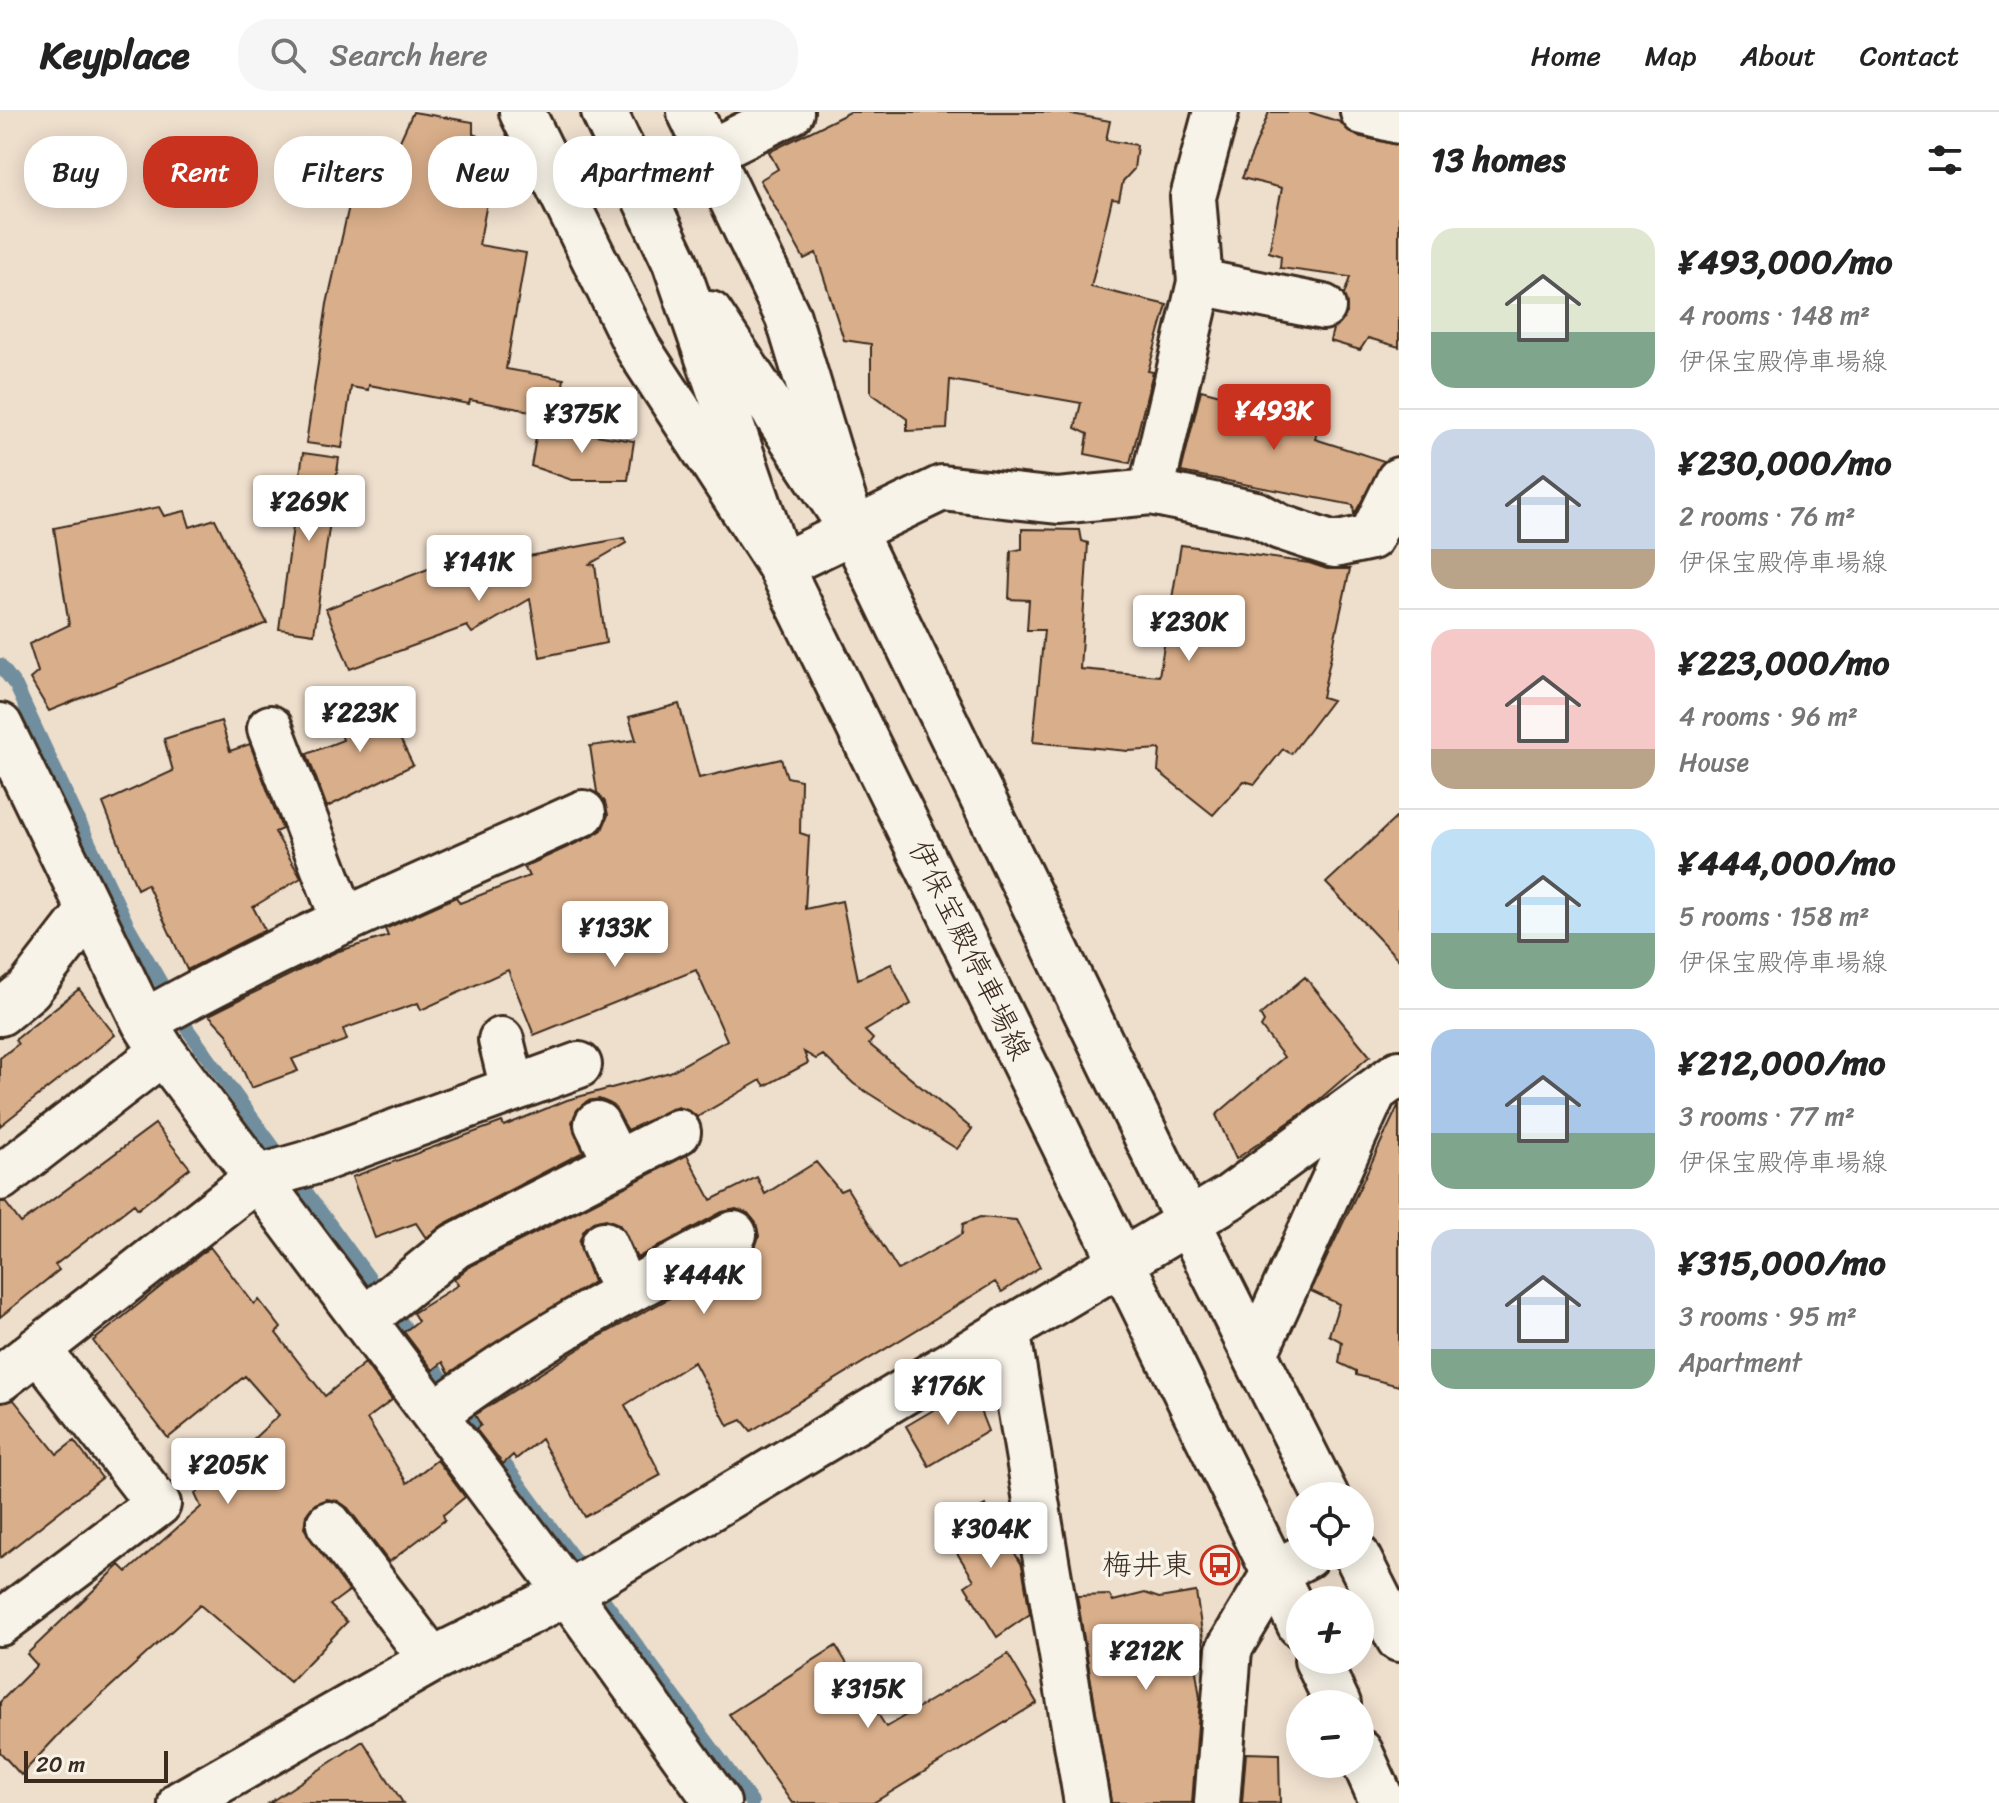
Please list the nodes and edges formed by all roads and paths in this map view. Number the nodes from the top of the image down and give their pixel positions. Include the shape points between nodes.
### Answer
1 (522, 112) edge
2 (604, 112) edge
3 (690, 112) edge
4 (791, 112) edge
5 (1216, 112) edge
6 (1363, 112) edge
7 (1399, 121) edge
8 (702, 136) edge
9 (741, 137) edge
10 (736, 208) edge
11 (675, 262) junction
12 (1200, 282) junction
13 (1323, 307) dead end
14 (1399, 480) edge
15 (1151, 492) junction
16 (853, 531) junction
17 (780, 566) junction
18 (270, 728) dead end
19 (3, 740) edge
20 (583, 813) dead end
21 (90, 910) junction
22 (344, 921) junction
23 (0, 1013) edge
24 (154, 1037) junction
25 (501, 1040) dead end
26 (579, 1065) dead end
27 (1386, 1083) edge
28 (513, 1089) junction
29 (597, 1124) dead end
30 (678, 1132) dead end
31 (617, 1164) junction
32 (0, 1178) edge
33 (257, 1178) junction
34 (1188, 1222) junction
35 (734, 1234) dead end
36 (604, 1244) dead end
37 (1123, 1259) junction
38 (625, 1292) junction
39 (364, 1320) junction
40 (1007, 1329) junction
41 (38, 1349) junction
42 (1255, 1354) junction
43 (0, 1379) edge
44 (435, 1414) junction
45 (1319, 1482) edge
46 (329, 1524) dead end
47 (1286, 1557) edge
48 (1286, 1570) edge
49 (1367, 1570) edge
50 (568, 1593) junction
51 (1388, 1599) edge
52 (0, 1623) edge
53 (1399, 1639) edge
54 (432, 1660) junction
55 (1372, 1778) edge
56 (181, 1803) edge
57 (718, 1803) edge
58 (1087, 1803) edge
59 (1217, 1803) edge
60 (1383, 1803) edge

1 - 17 street via 638,348
2 - 11 street, 伊保宝殿停車場線
3 - 8 street
4 - 9 street
5 - 12 street via 1193,197
6 - 7 street
10 - 16 street via 788,317
11 - 16 street, 伊保宝殿停車場線
11 - 17 street, 伊保宝殿停車場線
12 - 13 street
12 - 15 street
14 - 15 street via 1371,537 1334,545 1256,514
15 - 16 street via 1058,501 942,488
16 - 17 street
16 - 34 street, 伊保宝殿停車場線
17 - 37 street, 伊保宝殿停車場線
18 - 22 street
19 - 21 street
20 - 22 street
21 - 23 street via 29,989
21 - 24 street
22 - 24 street via 201,989
24 - 32 street
24 - 33 street
25 - 28 street
26 - 28 street
27 - 34 street
27 - 42 street
28 - 33 street
29 - 31 street
30 - 31 street
31 - 39 street via 455,1246
33 - 39 street
33 - 41 street
34 - 37 street
34 - 42 street, 伊保宝殿停車場線
35 - 38 street
36 - 38 street
37 - 40 street
37 - 47 street, 伊保宝殿停車場線
38 - 44 street via 493,1369
39 - 44 street
40 - 50 street
40 - 58 street
41 - 43 street
41 - 52 street via 158,1504
42 - 45 street, 伊保宝殿停車場線
44 - 50 street
46 - 54 street
48 - 59 street via 1229,1649
49 - 51 street
50 - 54 street
50 - 57 street
51 - 53 street
54 - 56 street
55 - 60 street

